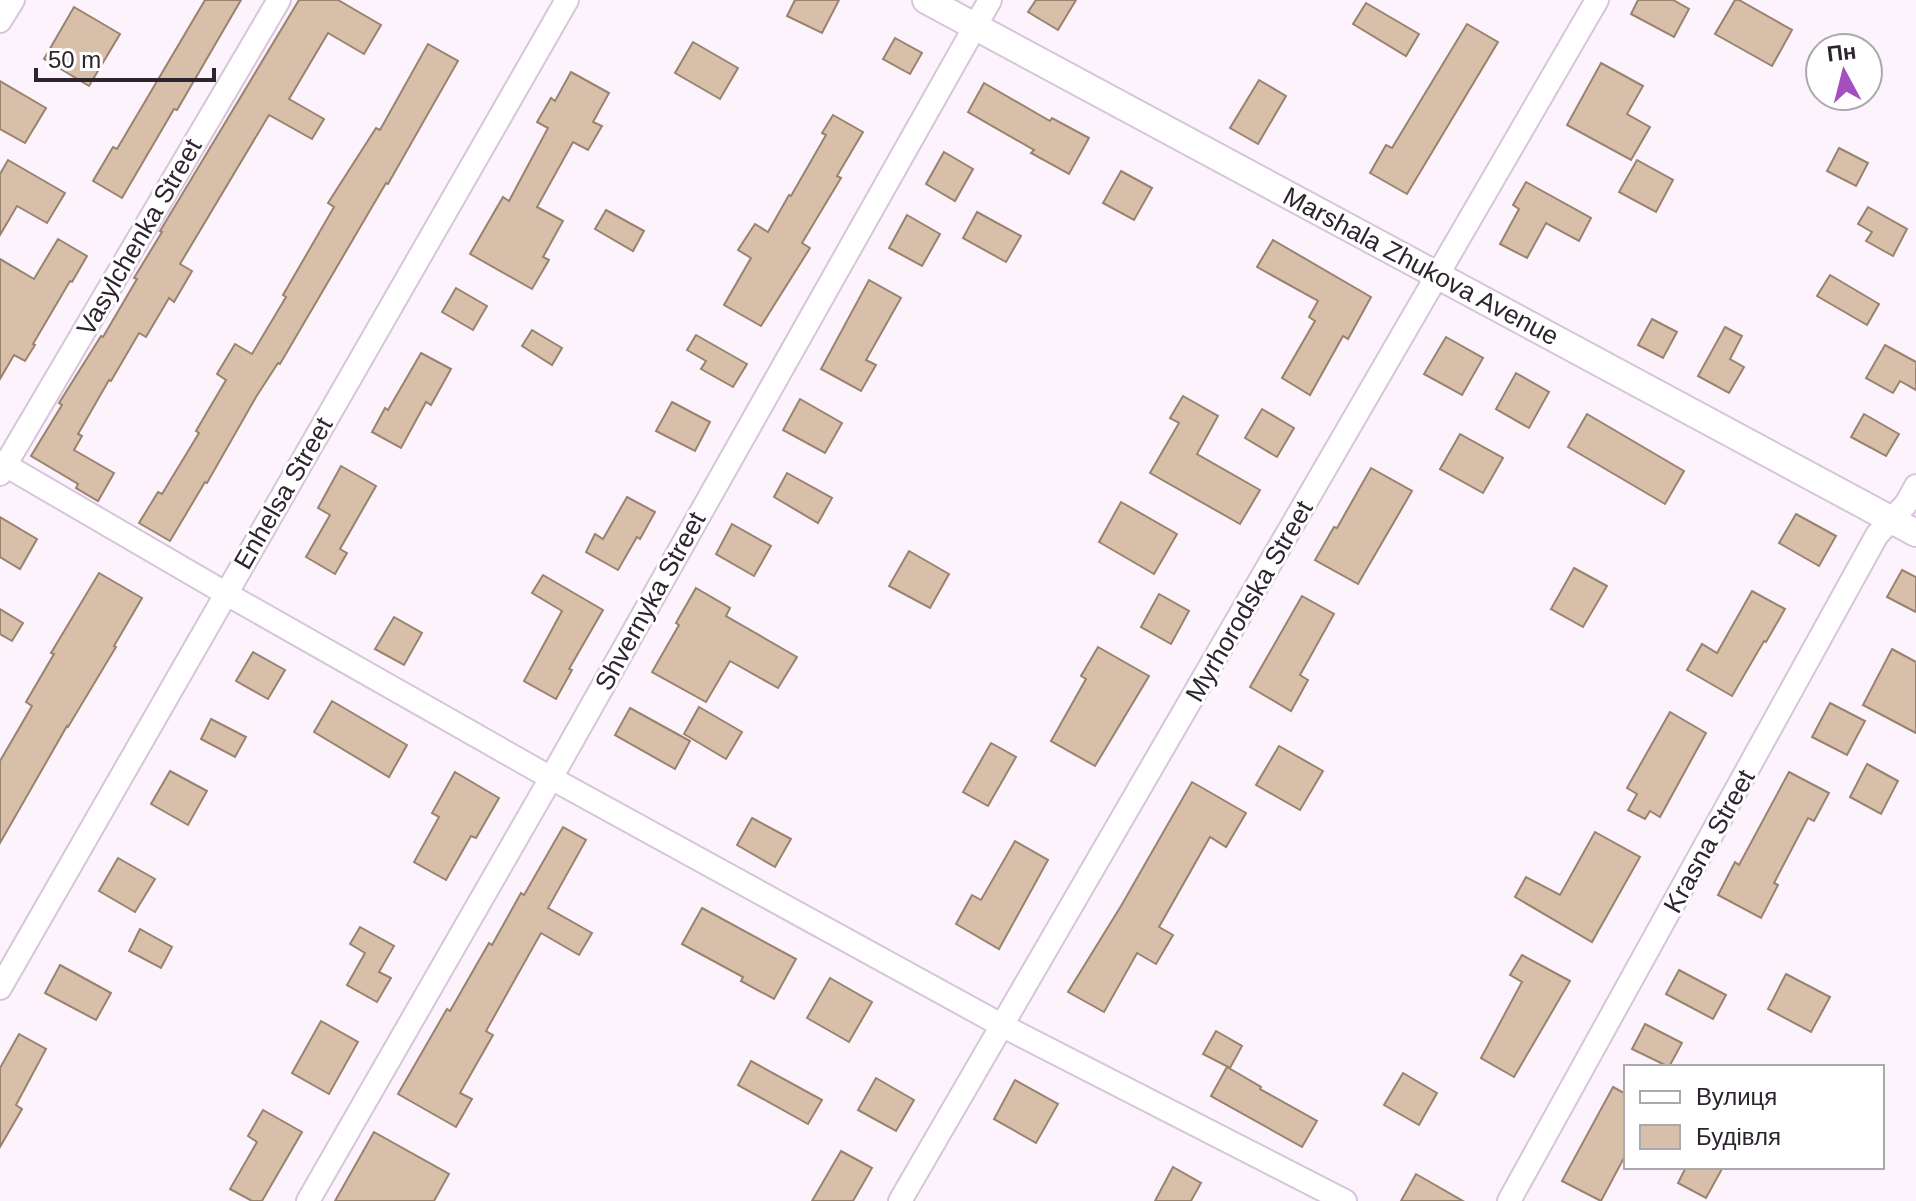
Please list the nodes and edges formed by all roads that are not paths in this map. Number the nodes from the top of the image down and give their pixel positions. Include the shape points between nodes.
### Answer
1 (13, 0) edge
2 (279, 0) edge
3 (567, 0) edge
4 (926, 0) edge
5 (990, 0) edge
6 (1597, 0) edge
7 (0, 21) edge
8 (975, 27) junction
9 (1439, 276) junction
10 (2, 467) edge
11 (1916, 486) edge
12 (1891, 519) junction
13 (1916, 533) edge
14 (225, 593) junction
15 (551, 778) junction
16 (0, 988) edge
17 (1001, 1025) junction
18 (308, 1201) edge
19 (900, 1201) edge
20 (1345, 1201) edge
21 (1509, 1201) edge

1 - 7 street
2 - 10 street, Vasylchenka Street
3 - 14 street, Enhelsa Street
4 - 8 street, Marshala Zhukova Avenue
5 - 8 street, Shvernyka Street
6 - 9 street, Myrhorodska Street
8 - 9 street, Marshala Zhukova Avenue
8 - 15 street, Shvernyka Street
9 - 12 street, Marshala Zhukova Avenue
9 - 17 street, Myrhorodska Street
10 - 14 street
11 - 12 street, Krasna Street
12 - 13 street, Marshala Zhukova Avenue
12 - 21 street, Krasna Street via 1877,535
14 - 15 street
14 - 16 street, Enhelsa Street
15 - 17 street
15 - 18 street, Shvernyka Street
17 - 19 street, Myrhorodska Street
17 - 20 street

